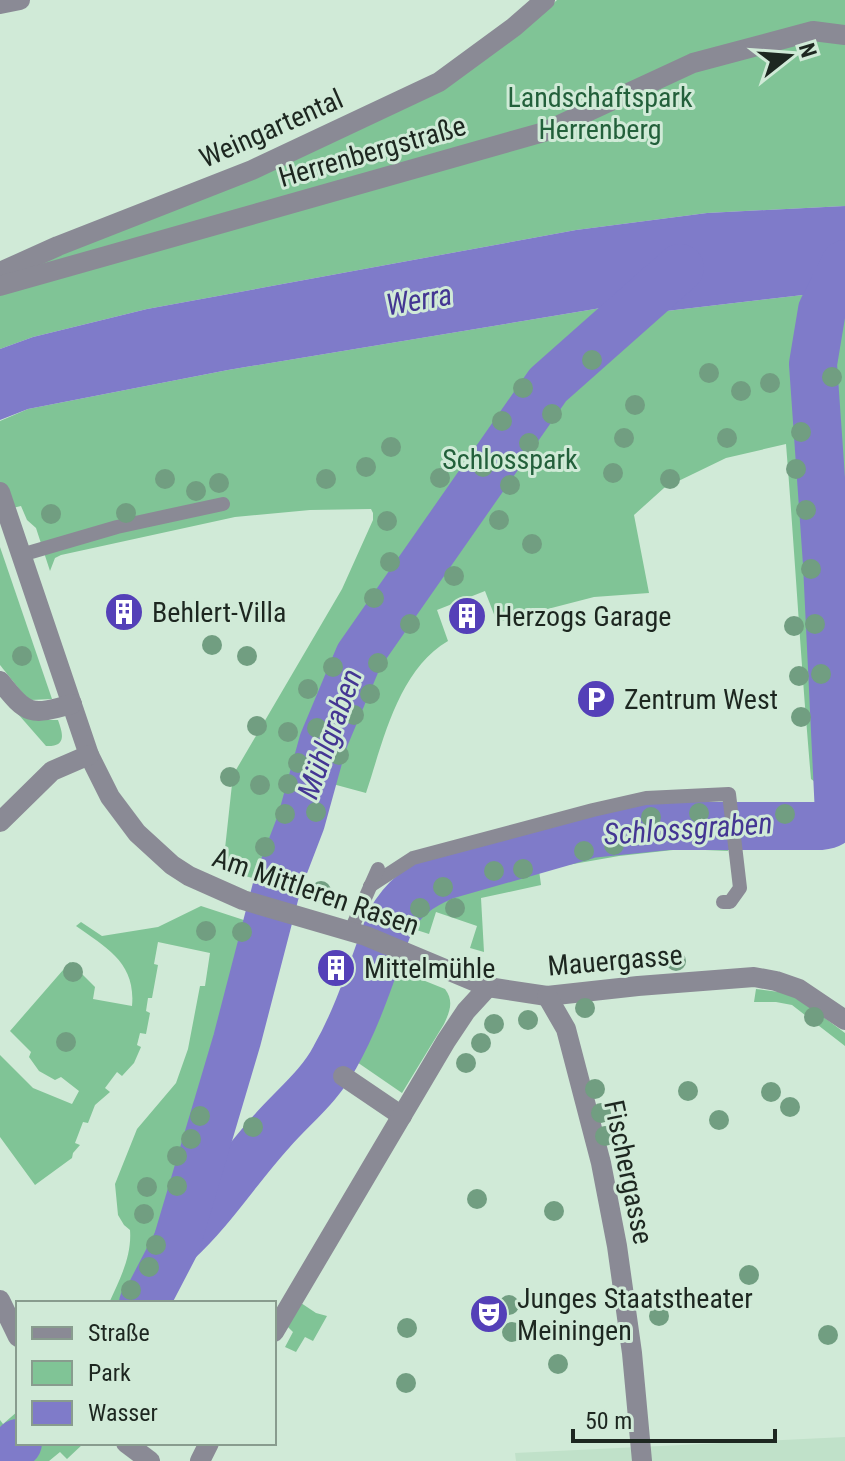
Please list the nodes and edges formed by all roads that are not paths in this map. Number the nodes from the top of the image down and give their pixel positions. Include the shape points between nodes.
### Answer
1 (20, 0) edge
2 (545, 0) edge
3 (0, 4) edge
4 (845, 35) edge
5 (0, 272) edge
6 (0, 286) edge
7 (0, 492) edge
8 (223, 504) dead end
9 (21, 555) junction
10 (0, 681) edge
11 (72, 704) junction
12 (89, 755) junction
13 (0, 822) edge
14 (378, 869) dead end
15 (370, 886) junction
16 (723, 902) dead end
17 (358, 934) junction
18 (488, 987) junction
19 (547, 996) junction
20 (845, 1020) edge
21 (343, 1076) dead end
22 (402, 1116) junction
23 (0, 1300) edge
24 (276, 1329) edge
25 (16, 1333) edge
26 (129, 1445) edge
27 (150, 1461) edge
28 (642, 1461) edge

1 - 3 street
2 - 5 street, Weingartental via 439,82 252,170
4 - 6 street, Herrenbergstraße via 813,31 693,63 544,132
7 - 9 street, Am Mittleren Rasen
8 - 9 lane
9 - 11 street, Am Mittleren Rasen
10 - 11 street via 28,710
11 - 12 street, Am Mittleren Rasen
12 - 13 street via 52,771
12 - 17 street, Am Mittleren Rasen via 110,797 137,833 172,865 243,900
14 - 15 lane
15 - 16 lane via 413,858 593,810 646,798 729,794 740,888 730,902
15 - 17 lane
17 - 18 street, Am Mittleren Rasen
18 - 19 street, Mauergasse
18 - 22 street via 466,1011
19 - 20 street, Mauergasse via 754,977 799,989
19 - 28 street, Fischergasse via 566,1029 606,1186 630,1338
21 - 22 street
22 - 24 street
23 - 25 street
26 - 27 street

